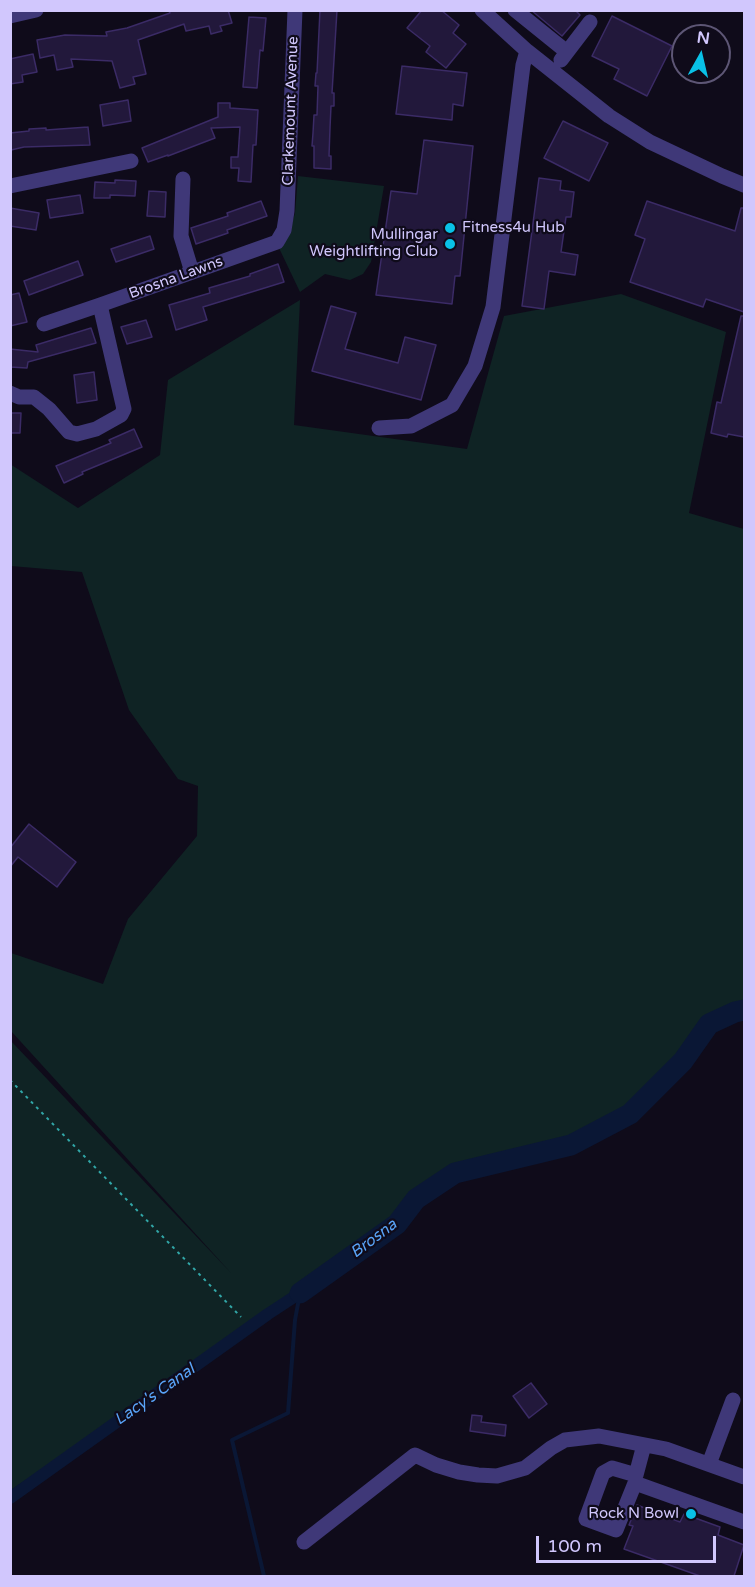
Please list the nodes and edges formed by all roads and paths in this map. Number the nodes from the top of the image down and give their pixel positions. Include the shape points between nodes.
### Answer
1 (36, 10) edge
2 (295, 10) edge
3 (482, 10) edge
4 (514, 10) edge
5 (10, 16) edge
6 (590, 22) dead end
7 (527, 51) junction
8 (567, 52) junction
9 (553, 71) junction
10 (130, 161) dead end
11 (183, 178) dead end
12 (744, 185) edge
13 (10, 186) edge
14 (287, 211) joint
15 (192, 272) junction
16 (100, 305) junction
17 (44, 324) dead end
18 (10, 393) edge
19 (379, 428) dead end
20 (10, 1080) edge
21 (241, 1317) dead end
22 (733, 1400) dead end
23 (644, 1445) junction
24 (709, 1464) junction
25 (744, 1477) edge
26 (744, 1522) edge
27 (304, 1542) dead end

1 - 5 street
2 - 14 street, Clarkemount Avenue
3 - 7 street
4 - 8 street
6 - 8 street
7 - 9 street
7 - 19 street via 493,308 475,366 452,405 411,426
8 - 9 street
9 - 12 street via 609,116 650,142
10 - 13 street
11 - 15 street via 181,236
14 - 15 street, Brosna Lawns via 277,242
15 - 16 street, Brosna Lawns
16 - 17 street, Brosna Lawns
16 - 18 street via 124,409 121,415 77,434 69,432 34,397
20 - 21 path
22 - 24 street
23 - 24 street
23 - 26 street via 636,1475 612,1468 603,1473 586,1519 616,1530 635,1483
23 - 27 street via 598,1436 566,1440 525,1468 497,1476 459,1472 415,1455
24 - 25 street

